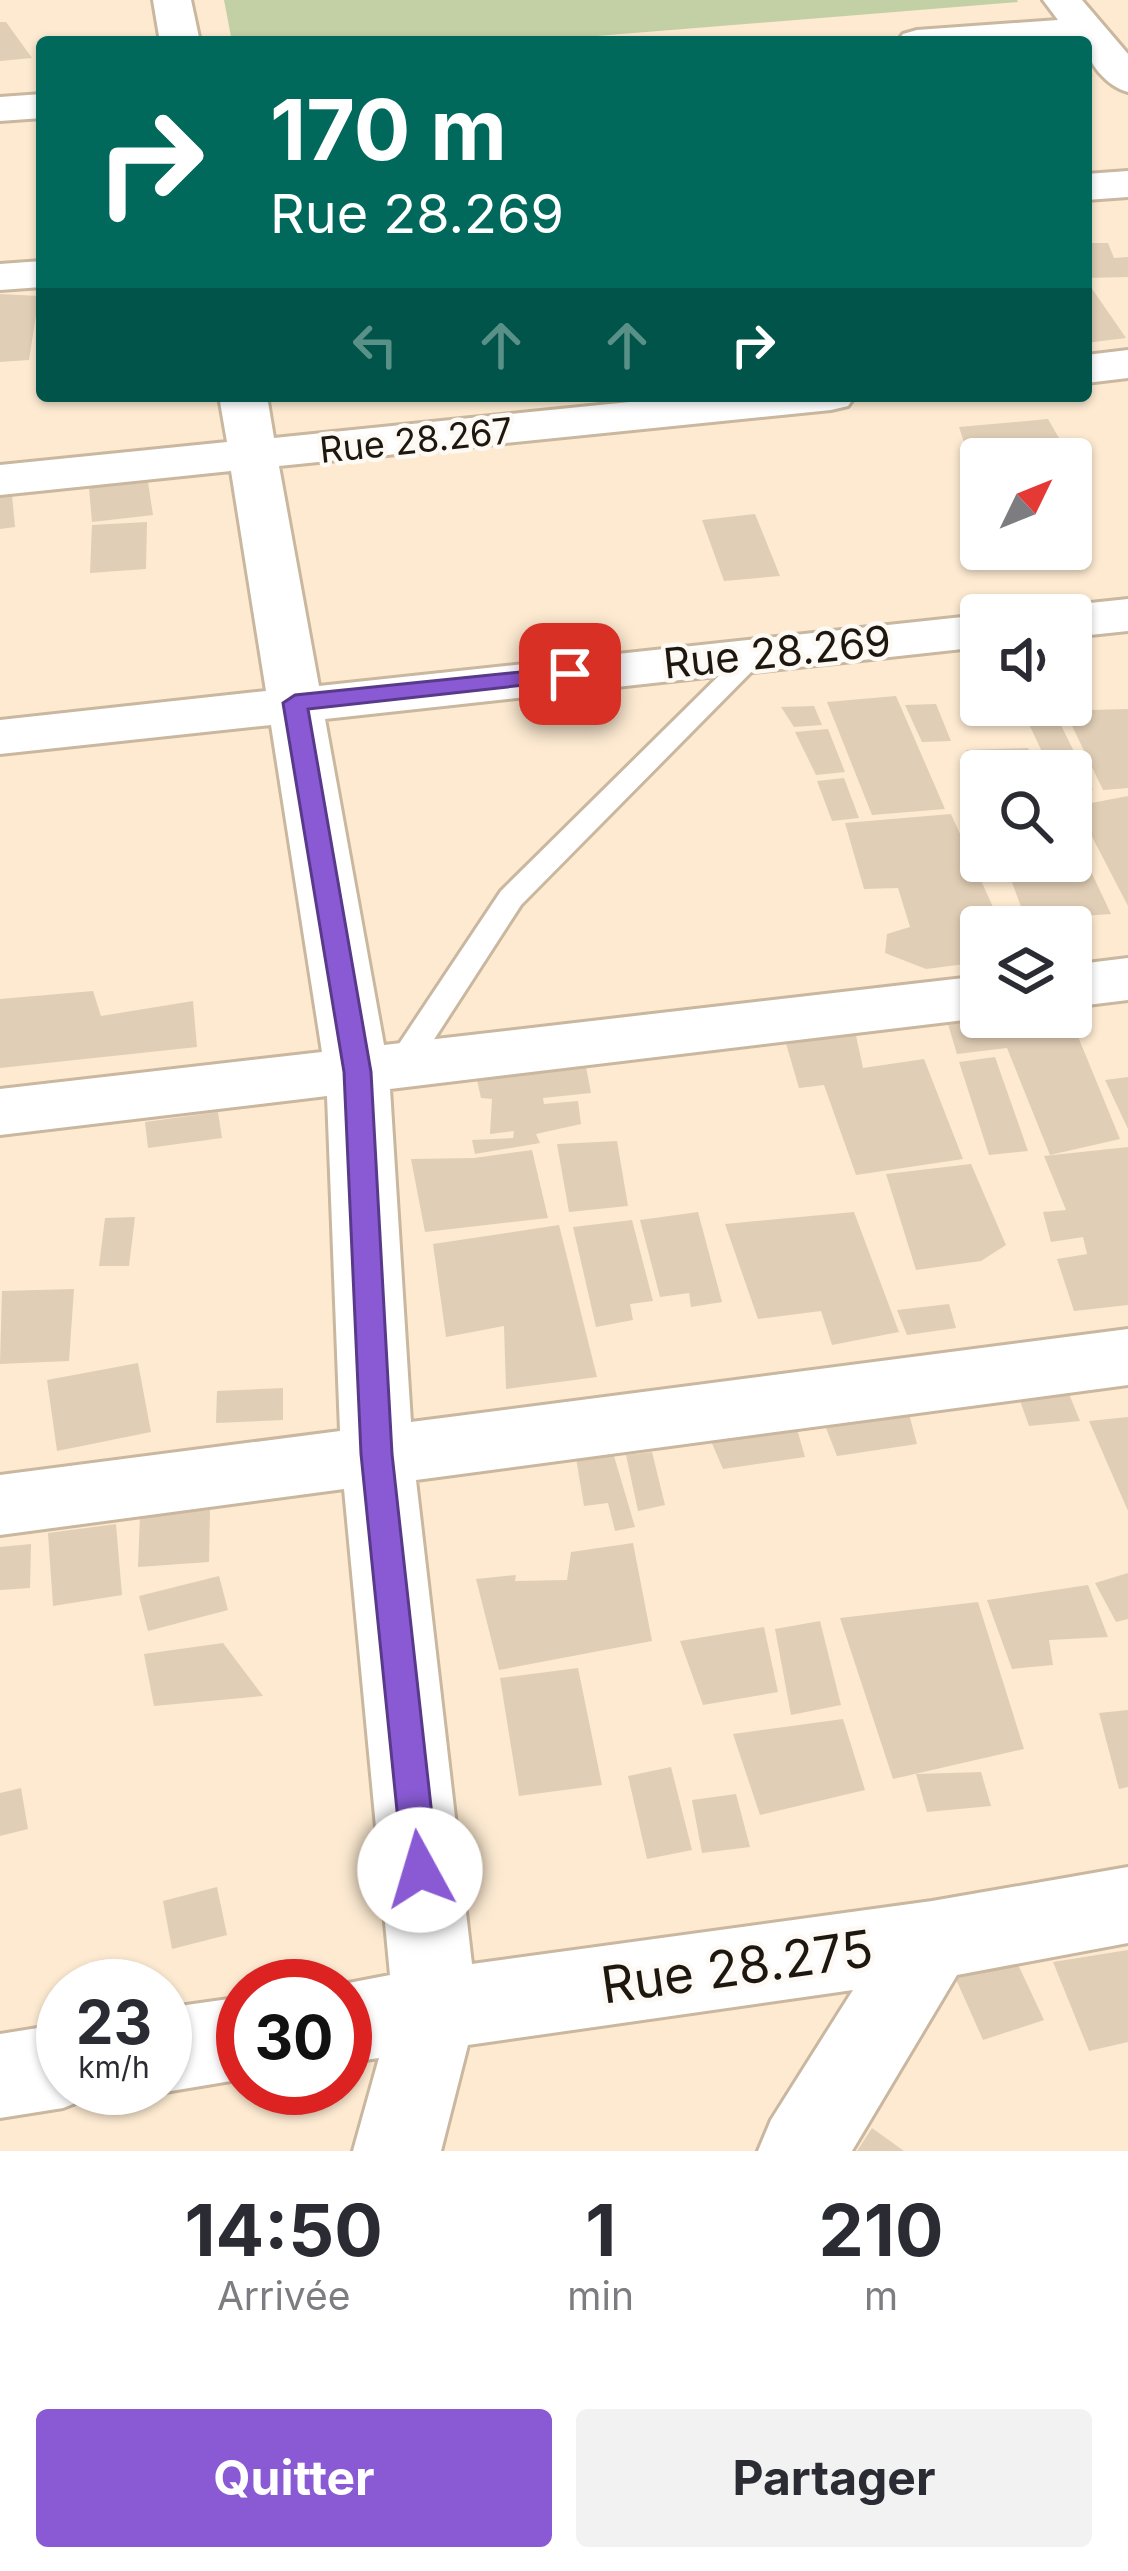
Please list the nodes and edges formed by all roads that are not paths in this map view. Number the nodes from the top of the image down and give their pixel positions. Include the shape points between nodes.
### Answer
1 (172, 0) edge
2 (1073, 15) edge
3 (179, 36) edge
4 (951, 36) edge
5 (1092, 37) edge
6 (1128, 80) edge
7 (36, 107) edge
8 (0, 110) edge
9 (1128, 184) edge
10 (1092, 187) edge
11 (36, 275) edge
12 (0, 278) edge
13 (1128, 364) edge
14 (1092, 368) edge
15 (718, 402) edge
16 (249, 427) edge
17 (0, 480) edge
18 (1128, 615) edge
19 (1092, 619) edge
20 (960, 633) edge
21 (754, 655) junction
22 (295, 703) junction
23 (0, 737) edge
24 (1128, 979) edge
25 (1092, 983) edge
26 (960, 1000) edge
27 (379, 1069) junction
28 (0, 1112) edge
29 (1128, 1358) edge
30 (376, 1454) junction
31 (0, 1505) edge
32 (1128, 1905) edge
33 (932, 1940) junction
34 (435, 2008) junction
35 (372, 2018) edge
36 (36, 2070) edge
37 (0, 2076) edge
38 (397, 2151) edge
39 (802, 2151) edge

1 - 3 street
2 - 4 street
5 - 6 street
7 - 8 street
9 - 10 street
11 - 12 street
13 - 14 street
15 - 16 street, Rue 28.267
16 - 17 street, Rue 28.267
16 - 22 street
18 - 19 street
20 - 21 street, Rue 28.269
21 - 22 street, Rue 28.269
21 - 27 lane via 511,898
22 - 23 street, Rue 28.269
22 - 27 street
24 - 25 street
26 - 27 street
27 - 28 street
27 - 30 street
29 - 30 street
30 - 31 street
30 - 34 street
32 - 33 street, Rue 28.275
33 - 34 street, Rue 28.275
33 - 39 street
34 - 35 street, Rue 28.275
34 - 38 street
36 - 37 street

